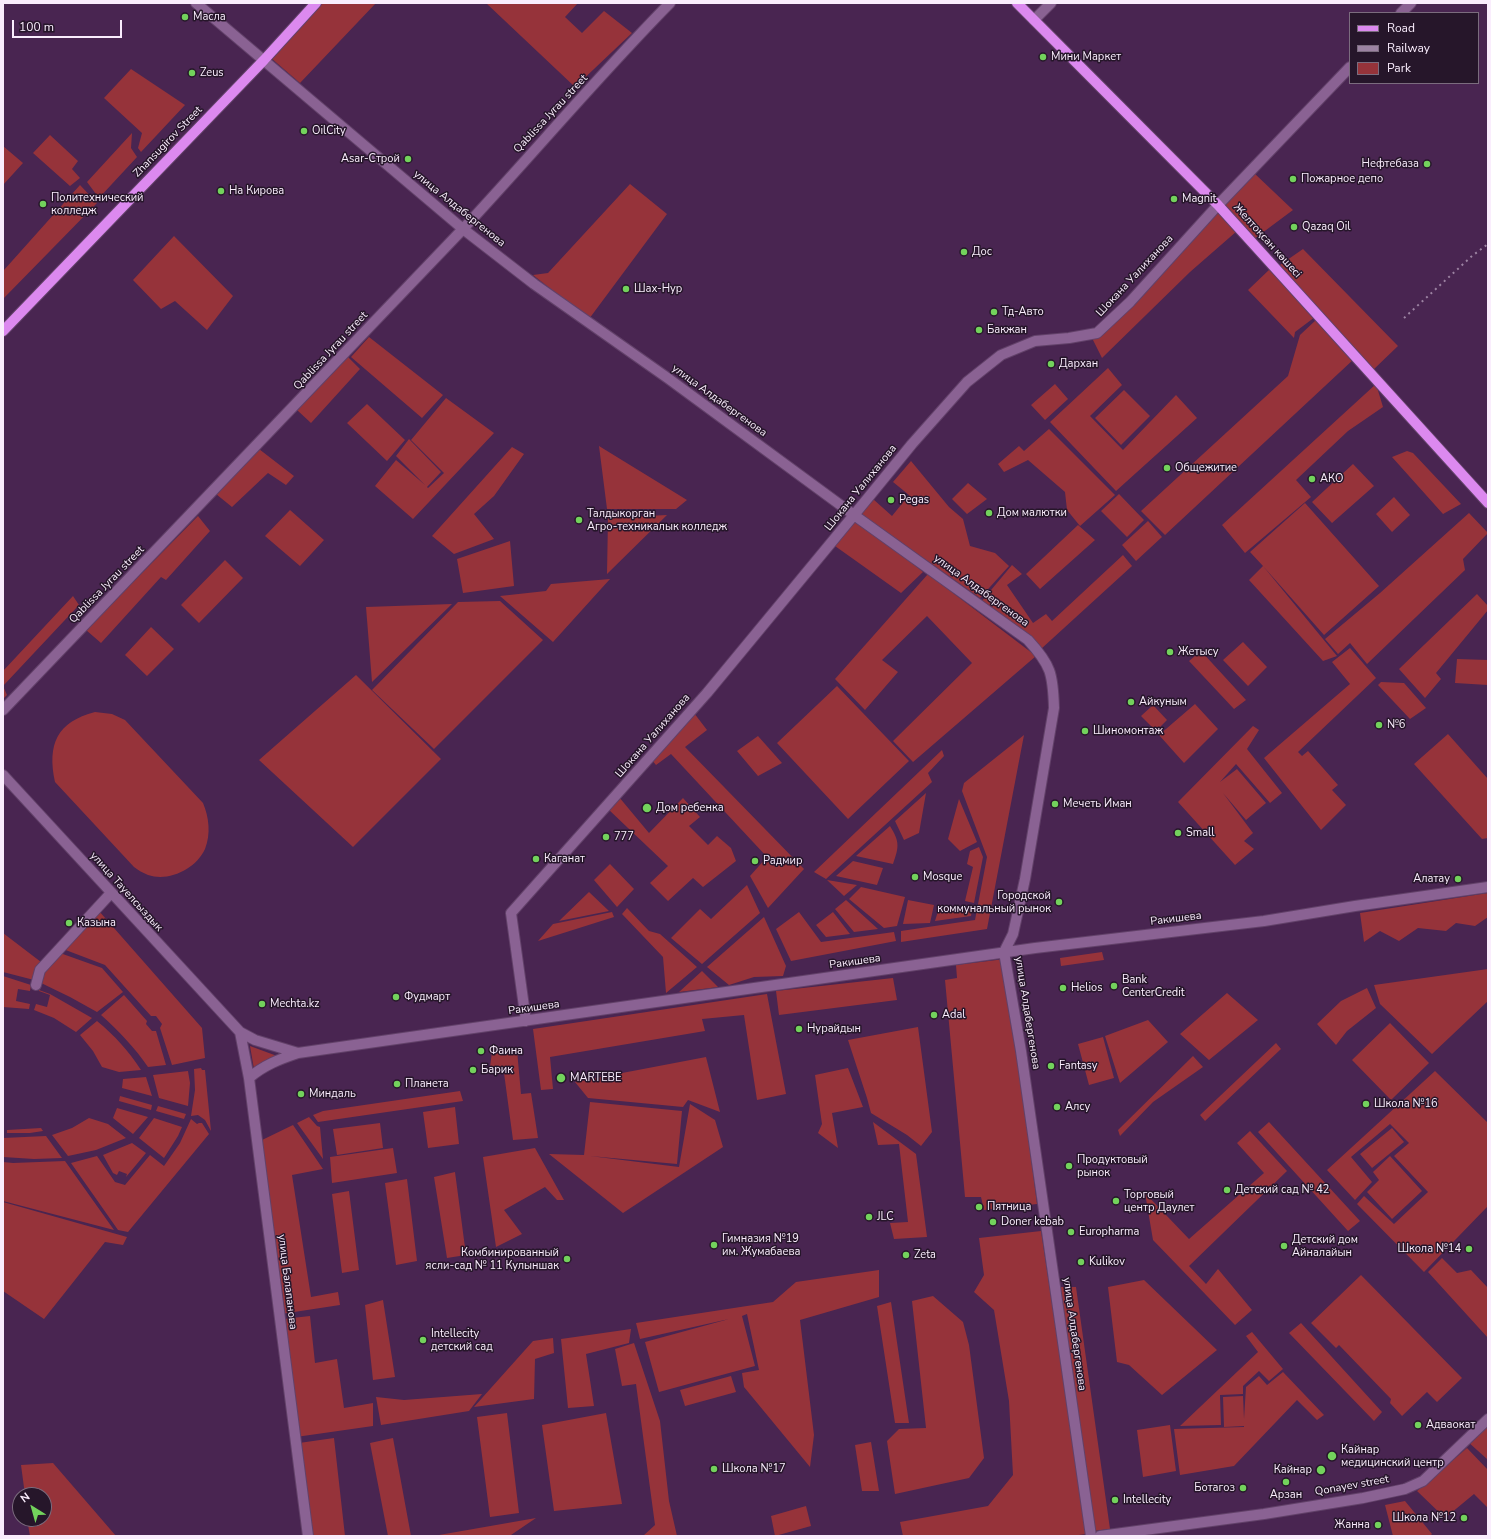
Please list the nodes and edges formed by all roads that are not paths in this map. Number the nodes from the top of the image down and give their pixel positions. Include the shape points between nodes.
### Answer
1 (196, 3) edge
2 (316, 3) edge
3 (670, 3) edge
4 (1017, 3) edge
5 (1050, 3) edge
6 (1411, 3) edge
7 (1403, 12) edge
8 (1034, 20) junction
9 (264, 60) junction
10 (1349, 67) edge
11 (1218, 204) junction
12 (463, 229) junction
13 (3, 331) edge
14 (1488, 504) edge
15 (854, 515) junction
16 (3, 710) edge
17 (3, 775) edge
18 (1488, 888) edge
19 (111, 894) junction
20 (1004, 952) junction
21 (36, 985) dead end
22 (526, 1022) junction
23 (232, 1024) joint
24 (240, 1032) junction
25 (298, 1053) junction
26 (249, 1078) junction
27 (1488, 1419) edge
28 (308, 1536) edge
29 (1091, 1536) edge
30 (1100, 1536) edge

1 - 9 street, улица Алдабергенова
2 - 9 main road, Zhansugirov Street
3 - 12 street, Qablissa Jyrau street
4 - 8 main road, Желтоқсан көшесі
5 - 8 street
6 - 7 street
8 - 11 main road, Желтоқсан көшесі
9 - 12 street, улица Алдабергенова
9 - 13 main road, Zhansugirov Street
10 - 11 street, Шокана Уалиханова
11 - 14 main road, Желтоқсан көшесі
11 - 15 street, Шокана Уалиханова via 1130,302 1097,333 1035,341 1001,355 967,382
12 - 15 street, улица Алдабергенова via 534,284
12 - 16 street, Qablissa Jyrau street
15 - 20 street, улица Алдабергенова via 1028,640 1043,656 1051,672 1054,708 1025,879 1013,934
15 - 22 street, Шокана Уалиханова via 707,693 511,913
17 - 19 street, улица Тауелсыздык
18 - 20 street, Ракишева via 1264,921
19 - 21 street via 40,970
19 - 23 street, улица Тауелсыздык
20 - 22 street, Ракишева
20 - 29 street, улица Алдабергенова via 1020,1040
22 - 25 street, Ракишева
23 - 24 street, Ракишева
24 - 25 street, Ракишева via 261,1042
24 - 26 street, улица Балапанова
25 - 26 street via 269,1064
26 - 28 street, улица Балапанова
27 - 30 street, Qonayev street via 1423,1481 1405,1489 1252,1516

